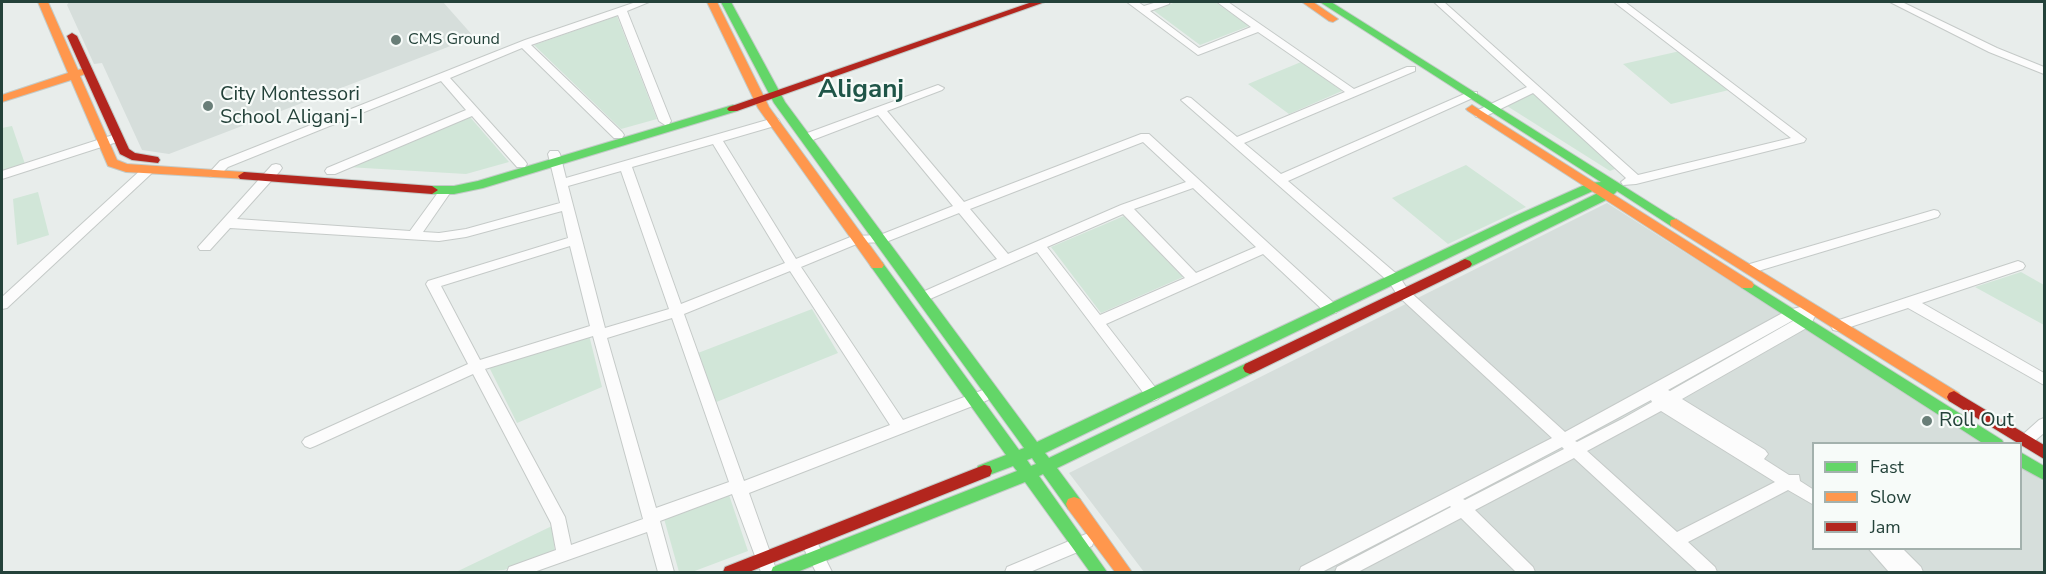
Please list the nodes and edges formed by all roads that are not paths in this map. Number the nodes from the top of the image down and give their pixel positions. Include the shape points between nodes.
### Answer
1 (43, 2) edge
2 (56, 2) edge
3 (644, 2) edge
4 (712, 2) edge
5 (726, 2) edge
6 (1019, 2) edge
7 (1040, 2) edge
8 (1132, 2) edge
9 (1165, 2) edge
10 (1222, 2) edge
11 (1307, 2) edge
12 (1325, 2) edge
13 (1439, 2) edge
14 (1619, 2) edge
15 (1895, 2) edge
16 (621, 10) junction
17 (1143, 10) junction
18 (957, 27) junction
19 (1259, 28) junction
20 (524, 44) junction
21 (1411, 69) junction
22 (2044, 71) edge
23 (81, 73) junction
24 (443, 77) junction
25 (938, 88) dead end
26 (1534, 88) junction
27 (774, 92) junction
28 (1353, 93) junction
29 (1473, 94) junction
30 (758, 97) junction
31 (2, 99) edge
32 (1187, 100) dead end
33 (1459, 100) junction
34 (1494, 107) junction
35 (880, 110) junction
36 (473, 111) junction
37 (1480, 114) junction
38 (665, 121) junction
39 (774, 122) junction
40 (618, 135) junction
41 (118, 138) junction
42 (807, 138) junction
43 (716, 139) junction
44 (104, 142) junction
45 (1235, 142) junction
46 (555, 158) junction
47 (520, 164) junction
48 (625, 166) junction
49 (219, 169) junction
50 (148, 170) junction
51 (331, 171) junction
52 (271, 173) junction
53 (2, 175) edge
54 (1279, 180) junction
55 (1636, 180) junction
56 (1194, 183) junction
57 (561, 184) junction
58 (1593, 186) junction
59 (446, 190) junction
60 (1611, 190) junction
61 (567, 205) junction
62 (961, 208) junction
63 (1125, 208) junction
64 (1934, 214) dead end
65 (226, 223) junction
66 (414, 235) junction
67 (858, 238) junction
68 (881, 239) junction
69 (575, 240) junction
70 (1039, 246) junction
71 (205, 247) dead end
72 (1265, 248) junction
73 (1006, 261) junction
74 (793, 265) junction
75 (2018, 266) dead end
76 (1748, 269) junction
77 (1194, 279) junction
78 (1394, 279) junction
79 (1403, 293) junction
80 (923, 297) junction
81 (1909, 302) junction
82 (2, 303) edge
83 (1331, 309) junction
84 (676, 312) junction
85 (1803, 315) junction
86 (1097, 322) junction
87 (1838, 326) junction
88 (599, 332) junction
89 (475, 367) junction
90 (2044, 380) edge
91 (993, 392) junction
92 (1153, 394) junction
93 (1662, 398) junction
94 (974, 399) junction
95 (2044, 424) edge
96 (900, 428) junction
97 (1565, 439) junction
98 (2025, 441) junction
99 (310, 442) dead end
100 (1994, 442) edge
101 (1036, 450) junction
102 (1577, 450) junction
103 (2044, 453) edge
104 (1017, 458) junction
105 (2022, 459) edge
106 (1047, 466) junction
107 (1028, 474) junction
108 (2044, 474) edge
109 (1793, 480) junction
110 (1812, 487) edge
111 (737, 488) junction
112 (1812, 496) edge
113 (1457, 504) junction
114 (652, 520) junction
115 (1097, 535) junction
116 (809, 541) junction
117 (1676, 541) junction
118 (1079, 544) junction
119 (1877, 550) edge
120 (1891, 550) edge
121 (565, 555) junction
122 (820, 565) edge
123 (767, 566) edge
124 (1348, 568) edge
125 (515, 573) edge
126 (666, 573) edge
127 (731, 573) edge
128 (779, 573) edge
129 (1013, 573) edge
130 (1100, 573) edge
131 (1124, 573) edge
132 (1307, 573) edge
133 (1527, 573) edge
134 (1709, 573) edge
135 (1900, 573) edge
136 (1915, 573) edge

1 - 23 street
2 - 23 street
3 - 16 street
4 - 30 street
5 - 27 street
6 - 18 street
7 - 18 street
8 - 17 street
9 - 17 street
10 - 19 street
11 - 21 street
12 - 29 street
13 - 26 street
14 - 55 street via 1800,139
15 - 22 street
16 - 20 street
16 - 38 street
17 - 19 street via 1198,52
18 - 27 street
19 - 28 street
20 - 24 street
20 - 40 street
21 - 28 street
21 - 33 street
23 - 31 street
23 - 41 street
23 - 44 street
24 - 36 street
24 - 49 street
25 - 35 street
26 - 34 street
26 - 55 street
27 - 30 street
27 - 42 street
28 - 45 street
29 - 33 street
29 - 34 street
30 - 38 street
30 - 39 street
30 - 46 street
32 - 45 street
33 - 37 street
33 - 54 street
34 - 37 street
34 - 60 street
35 - 42 street
35 - 62 street
36 - 47 street
36 - 51 street
37 - 58 street
38 - 40 street
39 - 43 street
39 - 67 street
40 - 46 street
41 - 44 street
41 - 49 street via 124,151 132,156
42 - 68 street
43 - 48 street
43 - 74 street
44 - 50 street via 112,163
44 - 53 street
45 - 54 street
46 - 47 street
46 - 57 street
46 - 59 street via 479,185
47 - 51 street via 462,177
48 - 57 street
48 - 84 street
49 - 50 street
49 - 52 street
50 - 82 street
51 - 52 street
52 - 59 street
52 - 65 street
54 - 78 street
55 - 60 street
56 - 62 street via 1145,137
56 - 63 street
56 - 72 street
57 - 61 street
58 - 60 street
58 - 78 street
59 - 66 street
60 - 76 street
60 - 79 street
60 - 85 street
61 - 66 street via 466,233
61 - 69 street
62 - 68 street
62 - 73 street
63 - 70 street
63 - 77 street
64 - 76 street
65 - 66 street
65 - 71 street
67 - 68 street
67 - 74 street
67 - 94 street
68 - 80 street
69 - 88 street
69 - 89 street via 433,284
70 - 73 street
70 - 86 street
72 - 77 street
72 - 83 street
73 - 80 street
74 - 84 street
74 - 96 street
75 - 81 street
76 - 85 street
77 - 86 street
78 - 79 street
78 - 83 street
79 - 97 street
79 - 106 street
80 - 91 street
81 - 87 street
81 - 90 street
83 - 92 street
84 - 88 street
84 - 111 street
85 - 87 street
85 - 93 street
85 - 100 street
86 - 92 street
87 - 98 street
88 - 89 street
88 - 114 street
89 - 99 street
89 - 121 street via 559,522
91 - 94 street
91 - 101 street
92 - 101 street
93 - 97 street
93 - 102 street
93 - 109 street
94 - 96 street
94 - 104 street
95 - 98 street
96 - 111 street
97 - 102 street
97 - 113 street
98 - 103 street
101 - 104 street
101 - 106 street
102 - 113 street
102 - 117 street
104 - 107 street
104 - 116 street
105 - 108 street
106 - 107 street
106 - 115 street
107 - 118 street
107 - 122 street
109 - 110 street
109 - 112 street
109 - 117 street
111 - 114 street
111 - 123 street
113 - 124 street
113 - 133 street
114 - 121 street
114 - 126 street
115 - 118 street
115 - 131 street
116 - 122 street
116 - 123 street
117 - 134 street
118 - 129 street
118 - 130 street
119 - 135 street
120 - 136 street
121 - 125 street
122 - 128 street
123 - 127 street
124 - 132 street

